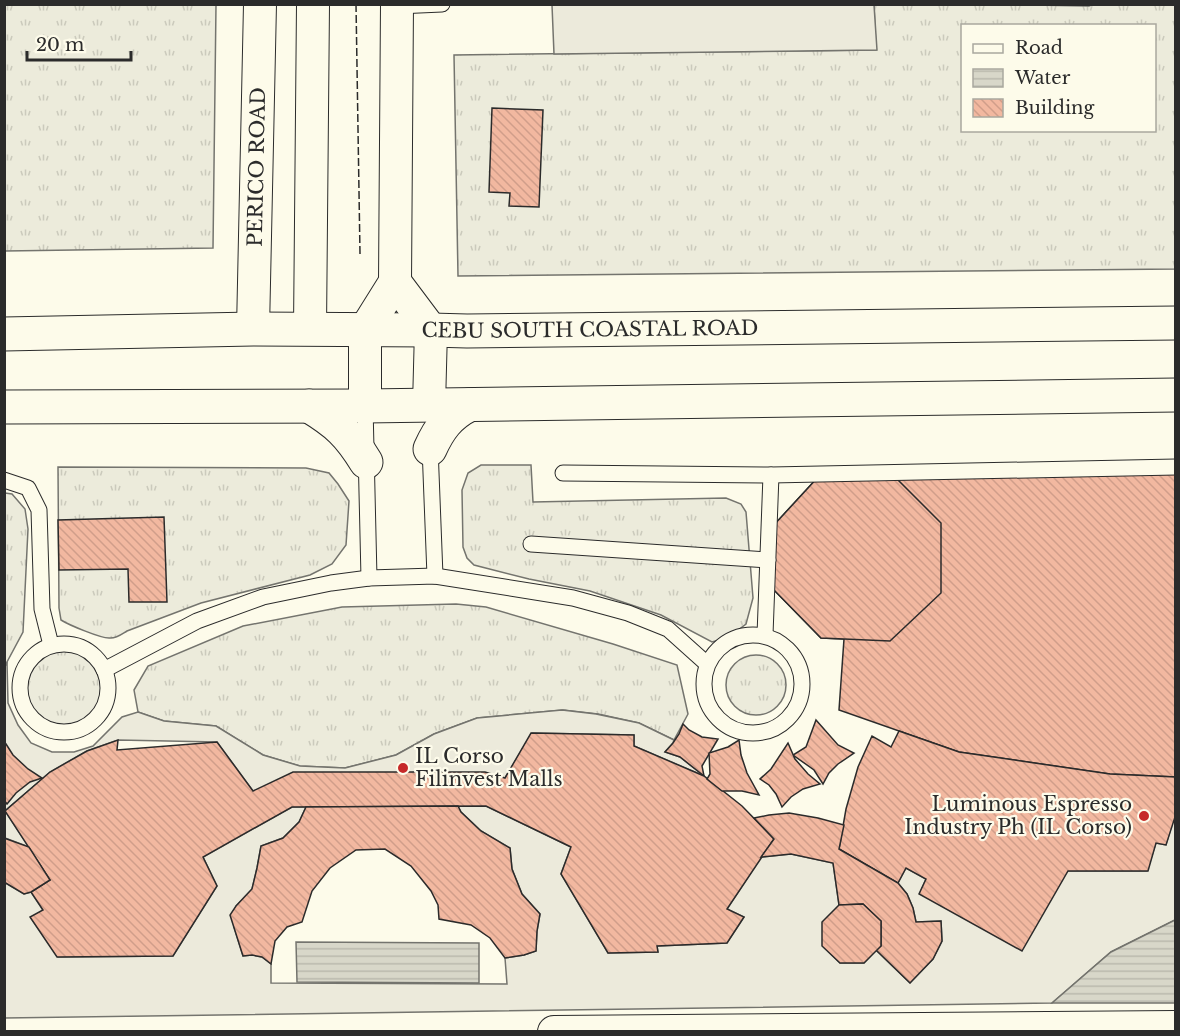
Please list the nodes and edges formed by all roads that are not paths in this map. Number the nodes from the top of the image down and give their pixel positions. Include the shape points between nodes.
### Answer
1 (260, 4) edge
2 (313, 4) edge
3 (442, 4) edge
4 (397, 5) edge
5 (395, 282) junction
6 (1176, 323) edge
7 (253, 329) junction
8 (310, 329) junction
9 (365, 330) junction
10 (431, 330) junction
11 (4, 334) edge
12 (1176, 395) edge
13 (429, 405) junction
14 (469, 405) junction
15 (309, 406) junction
16 (365, 406) junction
17 (4, 407) edge
18 (430, 449) junction
19 (366, 462) junction
20 (1176, 467) edge
21 (563, 473) dead end
22 (771, 475) junction
23 (4, 480) edge
24 (531, 544) dead end
25 (768, 560) junction
26 (435, 576) junction
27 (369, 578) junction
28 (765, 635) junction
29 (51, 645) junction
30 (707, 664) junction
31 (104, 670) junction
32 (1176, 1027) edge
33 (554, 1032) edge

1 - 7 street, PERICO ROAD
2 - 8 street
3 - 4 lane
4 - 5 street
5 - 9 street
5 - 10 street
6 - 10 highway, CEBU SOUTH COASTAL ROAD
7 - 8 highway, CEBU SOUTH COASTAL ROAD
7 - 11 highway, CEBU SOUTH COASTAL ROAD
8 - 9 highway, CEBU SOUTH COASTAL ROAD
9 - 10 highway, CEBU SOUTH COASTAL ROAD
9 - 16 street
10 - 13 street
12 - 14 highway
13 - 14 highway
13 - 16 highway
13 - 18 lane
14 - 18 highway via 446,421
15 - 16 highway
15 - 17 highway
15 - 19 highway via 346,433
16 - 19 lane
18 - 26 lane
19 - 27 lane
20 - 22 lane
21 - 22 lane
22 - 25 lane
23 - 29 lane via 28,488 39,510 42,609
24 - 25 lane
25 - 28 lane
26 - 27 lane
26 - 30 lane via 573,597 628,613 668,629
27 - 31 lane via 263,597 196,621
28 - 30 lane via 737,636 724,642
28 - 30 lane via 788,649 801,672 795,711 775,728 749,733 724,724 714,715 704,690
29 - 31 lane via 63,643 88,650
29 - 31 lane via 30,659 20,682 20,694 30,717 48,729 76,730 97,717 107,695
32 - 33 street

